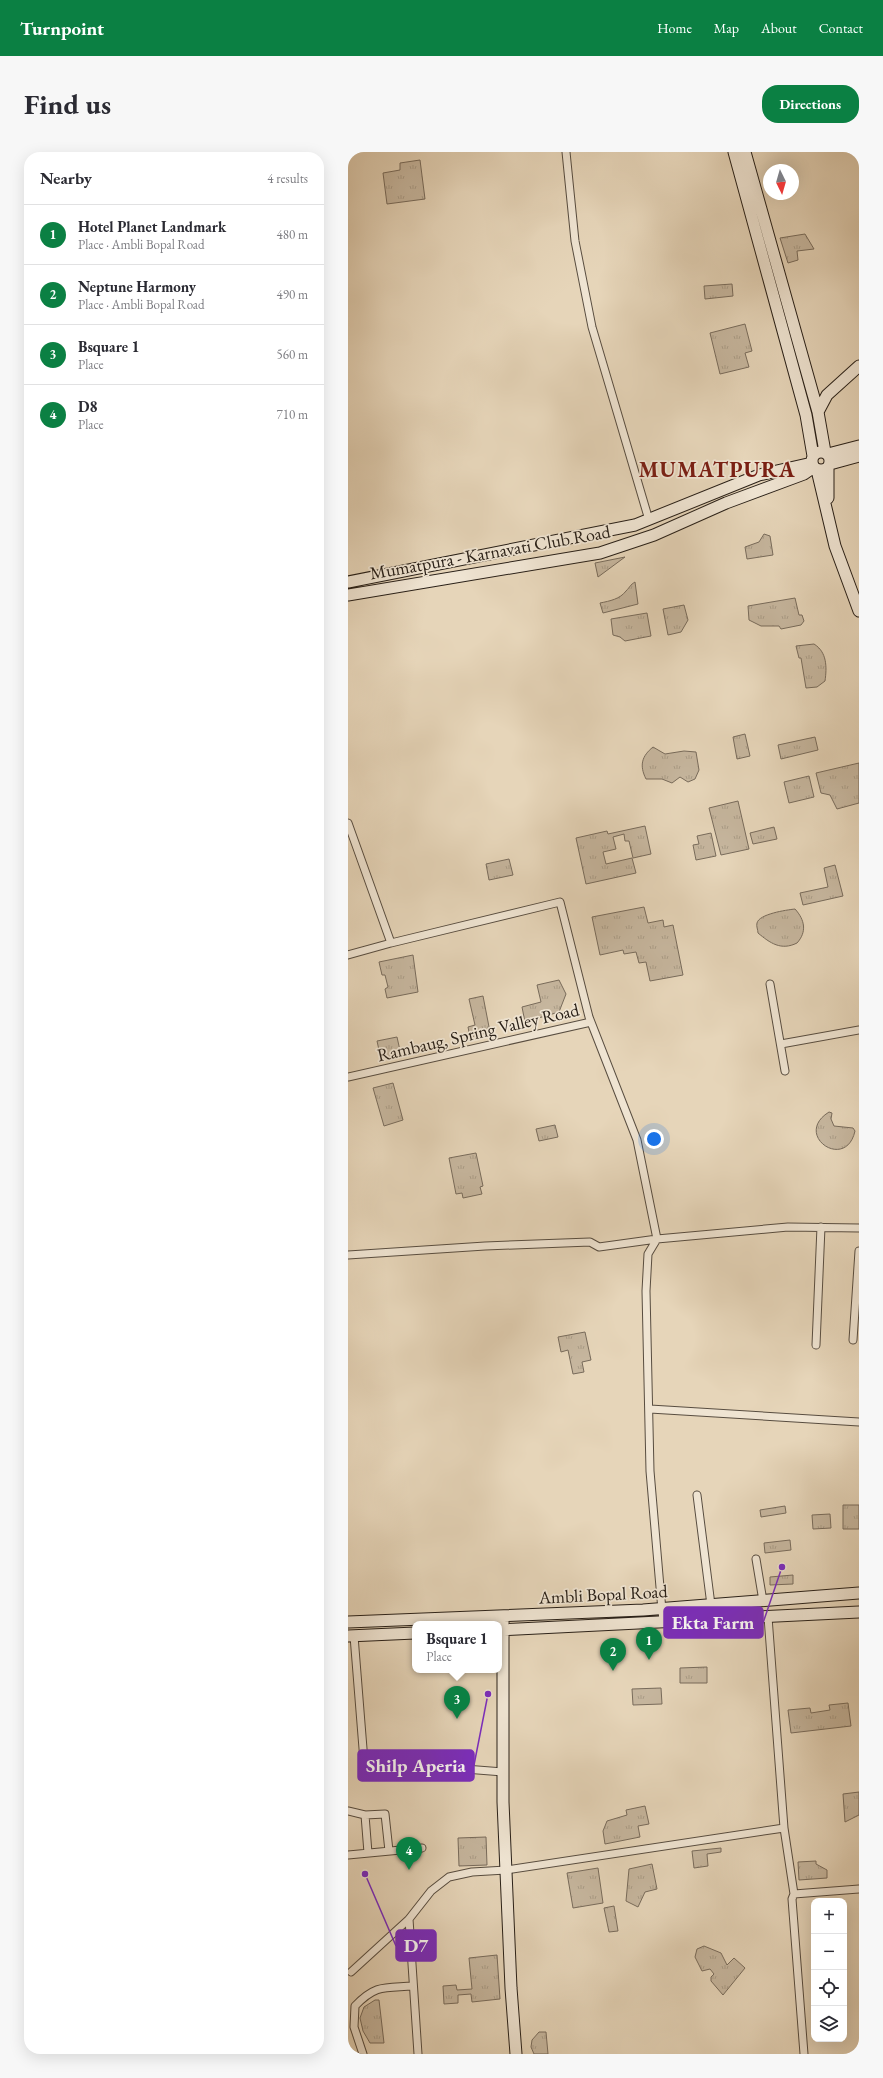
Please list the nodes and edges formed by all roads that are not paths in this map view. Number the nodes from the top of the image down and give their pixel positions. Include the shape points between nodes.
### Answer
1 (566, 152) edge
2 (734, 152) edge
3 (745, 152) edge
4 (859, 366) edge
5 (818, 412) junction
6 (859, 446) edge
7 (859, 456) edge
8 (821, 462) junction
9 (649, 520) junction
10 (348, 582) edge
11 (348, 594) edge
12 (859, 611) edge
13 (348, 823) edge
14 (391, 943) junction
15 (348, 955) edge
16 (770, 984) dead end
17 (591, 1022) junction
18 (859, 1030) edge
19 (781, 1044) junction
20 (785, 1072) dead end
21 (348, 1077) edge
22 (821, 1227) junction
23 (859, 1228) edge
24 (657, 1239) junction
25 (859, 1251) edge
26 (348, 1255) edge
27 (853, 1340) dead end
28 (816, 1345) dead end
29 (650, 1409) junction
30 (859, 1422) edge
31 (697, 1495) dead end
32 (756, 1559) dead end
33 (859, 1594) edge
34 (763, 1601) junction
35 (711, 1605) junction
36 (661, 1608) junction
37 (859, 1612) edge
38 (503, 1616) junction
39 (768, 1616) junction
40 (348, 1622) edge
41 (663, 1622) junction
42 (502, 1623) edge
43 (502, 1630) edge
44 (412, 1634) edge
45 (351, 1636) edge
46 (502, 1673) edge
47 (503, 1772) junction
48 (348, 1811) edge
49 (365, 1815) junction
50 (784, 1828) junction
51 (422, 1848) dead end
52 (388, 1851) junction
53 (368, 1853) junction
54 (348, 1855) edge
55 (506, 1870) junction
56 (859, 1889) edge
57 (794, 1894) junction
58 (409, 1919) junction
59 (351, 1972) dead end
60 (414, 1986) junction
61 (363, 2054) edge
62 (418, 2054) edge
63 (516, 2054) edge
64 (804, 2054) edge

1 - 9 street via 575,241 592,326
2 - 8 street
3 - 5 street
4 - 5 street via 827,395
5 - 8 street
6 - 8 street
7 - 8 street
8 - 9 street, Mumatpura - Karnavati Club Road via 759,476
8 - 11 street, Mumatpura - Karnavati Club Road via 804,474 740,497 654,535 600,553
8 - 12 street via 835,546
9 - 10 street, Mumatpura - Karnavati Club Road via 520,549
13 - 14 street
14 - 15 street
14 - 17 street via 560,902
16 - 19 street
17 - 21 street, Rambaug, Spring Valley Road
17 - 24 street via 637,1140
18 - 19 street
19 - 20 street
22 - 23 street
22 - 24 street via 788,1227
22 - 28 street
24 - 26 street via 599,1247 590,1242
24 - 29 street via 650,1250 646,1270
25 - 27 street
29 - 30 street
29 - 36 street via 652,1492
31 - 35 street
32 - 34 street
33 - 34 street, Ambli Bopal Road
34 - 35 street, Ambli Bopal Road
35 - 36 street, Ambli Bopal Road
36 - 38 street, Ambli Bopal Road
36 - 41 street
37 - 39 street, Ambli Bopal Road
38 - 40 street, Ambli Bopal Road
38 - 42 street
39 - 41 street, Ambli Bopal Road
39 - 50 street
41 - 43 street, Ambli Bopal Road
44 - 45 street
45 - 47 street via 364,1761
46 - 47 street
47 - 55 street
48 - 49 street
49 - 52 street via 385,1814
49 - 53 street
50 - 55 street
50 - 57 street
51 - 52 street
52 - 53 street
53 - 54 street
55 - 58 street via 472,1872 449,1877 431,1891
55 - 63 street
56 - 57 street
57 - 64 street via 794,1938
58 - 59 street
58 - 60 street
60 - 61 street via 376,1989 366,1994 355,2006 354,2027
60 - 62 street

